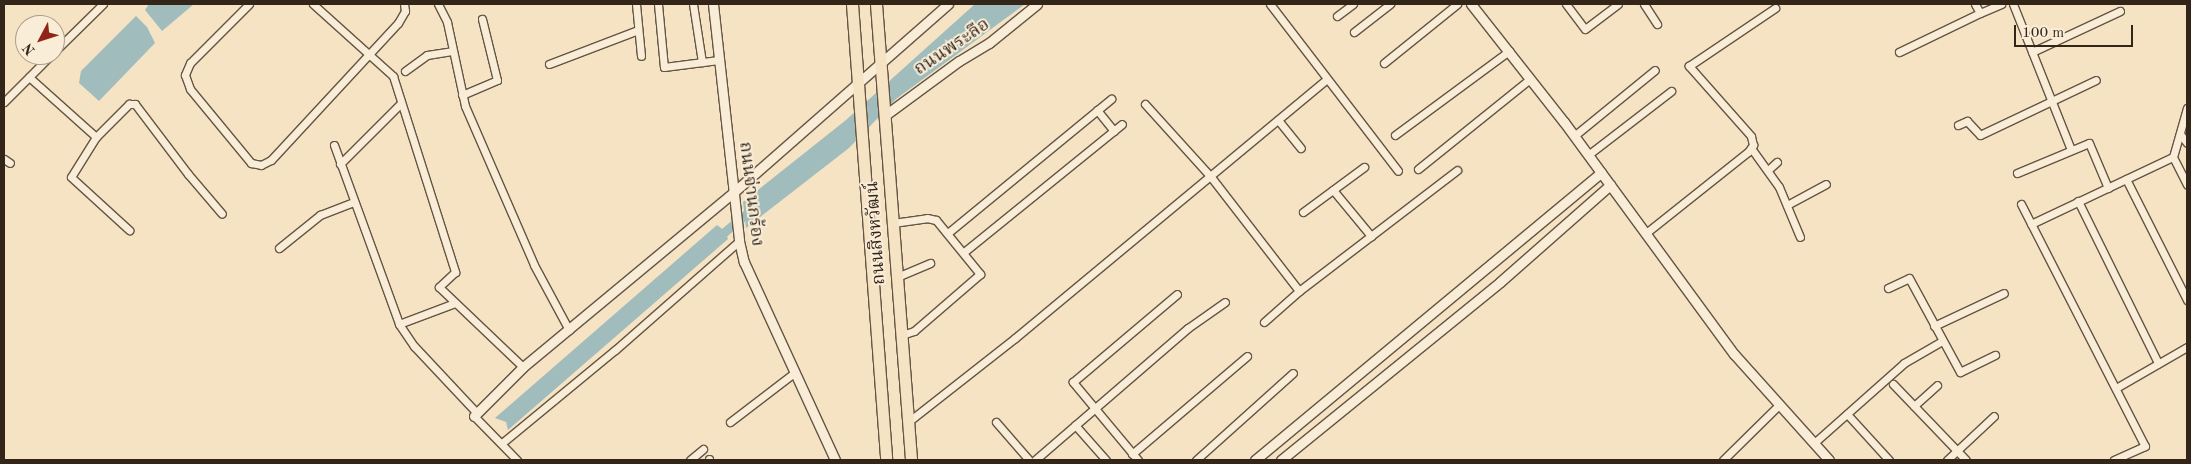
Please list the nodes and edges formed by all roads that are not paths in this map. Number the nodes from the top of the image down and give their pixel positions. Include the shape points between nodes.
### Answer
1 (104, 4) edge
2 (249, 4) edge
3 (313, 4) edge
4 (404, 4) edge
5 (438, 4) edge
6 (636, 4) edge
7 (658, 4) edge
8 (693, 4) edge
9 (713, 4) edge
10 (852, 4) edge
11 (876, 4) edge
12 (948, 4) edge
13 (1037, 4) edge
14 (1270, 4) edge
15 (1353, 4) edge
16 (1390, 4) edge
17 (1457, 4) edge
18 (1471, 4) edge
19 (1566, 4) edge
20 (1618, 4) edge
21 (1644, 4) edge
22 (1975, 4) edge
23 (2002, 4) edge
24 (2012, 4) edge
25 (1776, 8) dead end
26 (2120, 12) dead end
27 (1980, 13) junction
28 (1337, 16) dead end
29 (482, 18) dead end
30 (1657, 24) dead end
31 (638, 30) junction
32 (1354, 32) dead end
33 (65, 42) edge
34 (452, 50) junction
35 (1509, 51) junction
36 (1899, 52) dead end
37 (2032, 52) junction
38 (368, 54) junction
39 (641, 56) dead end
40 (719, 60) junction
41 (880, 60) junction
42 (702, 62) junction
43 (1384, 63) dead end
44 (548, 64) dead end
45 (42, 65) edge
46 (1655, 70) dead end
47 (404, 71) dead end
48 (29, 78) junction
49 (1327, 79) junction
50 (1530, 79) junction
51 (2096, 80) dead end
52 (856, 84) junction
53 (1670, 91) dead end
54 (462, 94) junction
55 (1111, 99) dead end
56 (2051, 100) junction
57 (4, 102) edge
58 (401, 103) junction
59 (1145, 104) dead end
60 (2187, 108) edge
61 (1097, 110) junction
62 (884, 116) junction
63 (1278, 120) junction
64 (1122, 124) dead end
65 (1958, 125) dead end
66 (1114, 130) junction
67 (2180, 134) junction
68 (1395, 135) dead end
69 (1574, 136) junction
70 (96, 137) junction
71 (2187, 143) edge
72 (334, 145) dead end
73 (1301, 148) dead end
74 (1751, 148) junction
75 (2071, 150) junction
76 (1588, 155) junction
77 (2173, 157) junction
78 (1777, 162) dead end
79 (340, 164) junction
80 (1364, 167) dead end
81 (1418, 168) dead end
82 (1398, 170) dead end
83 (1457, 170) dead end
84 (1768, 170) junction
85 (1601, 173) junction
86 (2017, 173) dead end
87 (1212, 177) junction
88 (2126, 179) junction
89 (1826, 184) dead end
90 (2187, 185) edge
91 (1610, 186) junction
92 (2108, 188) junction
93 (1333, 190) junction
94 (734, 192) junction
95 (2078, 201) junction
96 (354, 202) junction
97 (2021, 204) dead end
98 (1787, 205) junction
99 (1302, 212) dead end
100 (222, 214) dead end
101 (893, 223) junction
102 (2031, 224) junction
103 (129, 230) dead end
104 (949, 232) junction
105 (1646, 233) junction
106 (1371, 236) junction
107 (1800, 237) dead end
108 (738, 241) junction
109 (279, 248) dead end
110 (964, 252) junction
111 (930, 263) dead end
112 (897, 277) junction
113 (1888, 288) dead end
114 (1299, 291) junction
115 (2004, 293) dead end
116 (1177, 294) dead end
117 (2187, 300) edge
118 (1225, 302) dead end
119 (455, 303) junction
120 (1264, 322) dead end
121 (399, 324) junction
122 (1934, 326) junction
123 (569, 330) junction
124 (902, 336) junction
125 (1942, 341) junction
126 (2187, 347) edge
127 (1995, 355) dead end
128 (1247, 356) dead end
129 (2158, 363) junction
130 (523, 367) junction
131 (794, 373) junction
132 (1293, 373) dead end
133 (1893, 384) dead end
134 (1937, 385) dead end
135 (2116, 388) junction
136 (1780, 405) junction
137 (1914, 406) junction
138 (1093, 408) junction
139 (476, 414) junction
140 (1846, 414) junction
141 (1994, 416) dead end
142 (730, 422) dead end
143 (908, 422) junction
144 (996, 422) dead end
145 (1074, 424) junction
146 (502, 443) junction
147 (1814, 443) junction
148 (703, 449) dead end
149 (1958, 450) junction
150 (1132, 454) junction
151 (517, 460) edge
152 (690, 460) edge
153 (835, 460) edge
154 (886, 460) edge
155 (911, 460) edge
156 (1029, 460) edge
157 (1035, 460) edge
158 (1106, 460) edge
159 (1138, 460) edge
160 (1196, 460) edge
161 (1255, 460) edge
162 (1281, 460) edge
163 (1723, 460) edge
164 (1829, 460) edge
165 (1890, 460) edge
166 (1947, 460) edge
167 (1966, 460) edge
168 (2114, 460) edge

1 - 33 street
2 - 38 street via 190,63 185,74 190,89 251,163 261,165 270,160
3 - 38 street
4 - 38 street via 405,11 398,23
5 - 34 street via 447,22
6 - 31 street
7 - 42 street via 664,67
8 - 42 street
9 - 40 street, ถนนจ่านกร้อง
10 - 52 main road, ถนนสิงหวัฒน์
11 - 41 main road, ถนนสิงหวัฒน์
12 - 41 street
13 - 62 street, ถนนพระลือ via 989,43 958,61
14 - 49 street
15 - 28 street
16 - 32 street
17 - 43 street
18 - 35 street
19 - 20 street via 1585,29
21 - 30 street
22 - 27 street
23 - 27 street
24 - 37 street
25 - 74 street via 1689,66 1751,136
26 - 37 street
27 - 36 street
29 - 54 street via 498,80
31 - 39 street
31 - 44 street
34 - 47 street via 427,55
34 - 54 street
35 - 50 street
35 - 68 street
37 - 56 street
38 - 58 street via 393,76
40 - 42 street
40 - 94 street, ถนนจ่านกร้อง
41 - 52 street
41 - 62 main road, ถนนสิงหวัฒน์
45 - 48 street
46 - 69 street
48 - 57 street
48 - 70 street
49 - 63 street
49 - 82 street
50 - 69 street
50 - 81 street
51 - 56 street
52 - 94 street
52 - 154 main road, ถนนสิงหวัฒน์
53 - 76 street
54 - 123 street via 534,265
55 - 61 street
56 - 65 street via 1980,135 1967,121
56 - 75 street
58 - 79 street
58 - 119 street via 454,272 438,286
59 - 87 street
60 - 67 street
61 - 66 street
61 - 104 street
62 - 101 main road, ถนนสิงหวัฒน์
63 - 73 street
63 - 87 street
64 - 66 street
66 - 110 street
67 - 71 street
67 - 77 street
69 - 76 street
70 - 100 street via 129,104 135,104
70 - 103 street via 71,177
72 - 79 street
74 - 84 street
74 - 105 street
75 - 86 street
75 - 92 street via 2089,143
76 - 85 street
77 - 88 street
77 - 90 street
78 - 84 street
79 - 96 street
80 - 93 street
83 - 106 street
84 - 98 street
85 - 91 street
85 - 161 street
87 - 114 street
87 - 143 street
88 - 92 street
88 - 117 street
89 - 98 street
91 - 105 street
91 - 162 street via 1500,282
92 - 95 street
93 - 99 street
93 - 106 street
94 - 108 street, ถนนจ่านกร้อง
94 - 123 street
95 - 102 street
95 - 129 street
96 - 109 street via 320,215
96 - 121 street
97 - 102 street
98 - 107 street
101 - 104 street via 932,219
101 - 112 main road, ถนนสิงหวัฒน์
102 - 135 street
104 - 110 street
105 - 136 street via 1734,354
106 - 114 street
108 - 131 street, ถนนจ่านกร้อง via 744,262
108 - 146 street via 615,350
110 - 124 street via 980,274 914,331
111 - 112 street
112 - 124 main road, ถนนสิงหวัฒน์
113 - 122 street via 1909,278
114 - 120 street
115 - 122 street
116 - 138 street via 1072,382
118 - 138 street via 1188,328
119 - 121 street
119 - 130 street
121 - 139 street via 414,346
122 - 125 street
123 - 130 street
124 - 143 main road, ถนนสิงหวัฒน์
125 - 127 street via 1960,372
125 - 140 street via 1904,364
126 - 129 street
128 - 150 street
129 - 135 street
130 - 139 street
131 - 142 street
131 - 153 street, ถนนจ่านกร้อง
132 - 160 street
133 - 137 street
134 - 137 street
135 - 168 street via 2145,446
136 - 147 street
136 - 163 street
137 - 149 street
138 - 145 street
138 - 150 street
139 - 146 street
140 - 147 street
140 - 165 street
141 - 149 street
143 - 155 main road, ถนนสิงหวัฒน์
144 - 156 street
145 - 157 street
145 - 158 street
146 - 151 street
147 - 164 street
148 - 152 street
149 - 166 street
149 - 167 street
150 - 159 street

